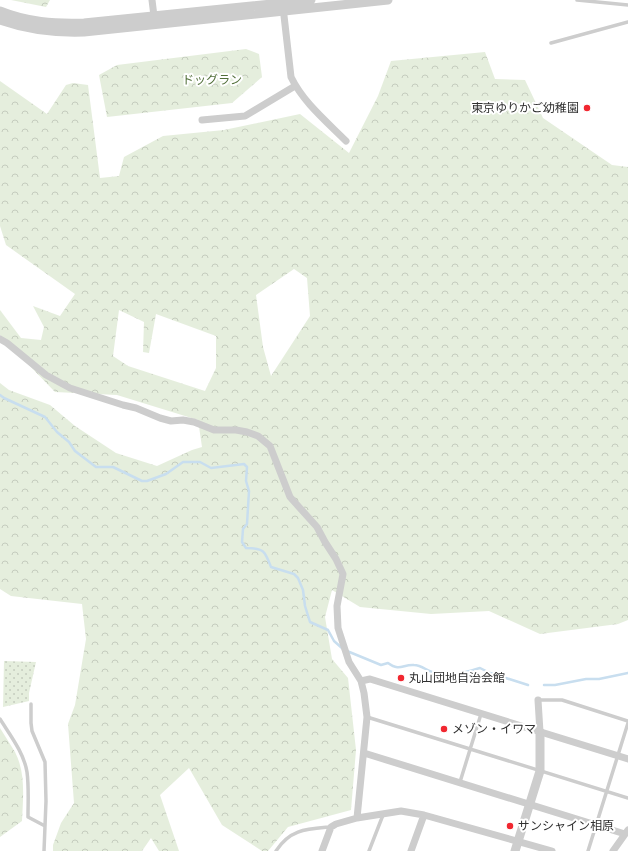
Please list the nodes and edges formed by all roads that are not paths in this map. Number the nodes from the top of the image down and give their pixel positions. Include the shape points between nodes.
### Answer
1 (152, 0) edge
2 (311, 0) edge
3 (388, 0) edge
4 (576, 0) edge
5 (283, 4) edge
6 (628, 5) edge
7 (0, 11) edge
8 (154, 16) junction
9 (0, 20) edge
10 (628, 22) edge
11 (551, 43) dead end
12 (295, 86) junction
13 (202, 120) dead end
14 (346, 141) dead end
15 (0, 339) edge
16 (361, 681) junction
17 (538, 700) joint
18 (31, 704) dead end
19 (481, 714) junction
20 (367, 718) junction
21 (0, 719) edge
22 (628, 722) edge
23 (540, 732) junction
24 (470, 749) junction
25 (364, 753) junction
26 (618, 756) junction
27 (628, 759) edge
28 (540, 771) junction
29 (460, 782) junction
30 (607, 792) junction
31 (628, 798) edge
32 (530, 805) junction
33 (383, 814) junction
34 (424, 815) junction
35 (356, 818) junction
36 (597, 825) junction
37 (46, 826) junction
38 (331, 827) junction
39 (627, 833) edge
40 (518, 841) junction
41 (44, 851) edge
42 (276, 851) edge
43 (322, 851) edge
44 (369, 851) edge
45 (411, 851) edge
46 (515, 851) edge
47 (552, 851) edge
48 (588, 851) edge
49 (613, 851) edge

1 - 8 street
2 - 5 street
3 - 5 street
4 - 6 lane
5 - 8 street
5 - 9 street via 84,32 48,32
5 - 12 street via 290,77
7 - 8 street via 24,19 52,23 84,23
10 - 11 lane
12 - 13 street via 245,116
12 - 14 street via 305,100
15 - 16 street via 46,375 70,388 171,421 194,422 214,430 247,432 258,436 270,446 290,497 317,527 341,568 337,618 342,643
16 - 19 street via 370,678
16 - 20 street
17 - 22 lane via 562,700
17 - 23 street
18 - 37 lane via 32,731 45,762
19 - 23 street
19 - 24 lane
20 - 24 lane
20 - 25 street
21 - 37 lane via 19,750 27,771 28,817
22 - 26 lane
23 - 26 street
23 - 28 street
24 - 28 lane
24 - 29 lane
25 - 29 street
25 - 35 street
26 - 27 street
26 - 30 lane
28 - 30 lane
28 - 32 street
29 - 32 street
30 - 31 lane
30 - 36 lane
32 - 36 street
32 - 40 street
33 - 34 street via 400,811
33 - 35 street
33 - 44 lane
34 - 40 street
34 - 45 street
35 - 38 street
36 - 39 street
36 - 48 lane
37 - 41 lane
38 - 42 lane via 294,833
38 - 43 street
39 - 49 street
40 - 46 street
40 - 47 street

